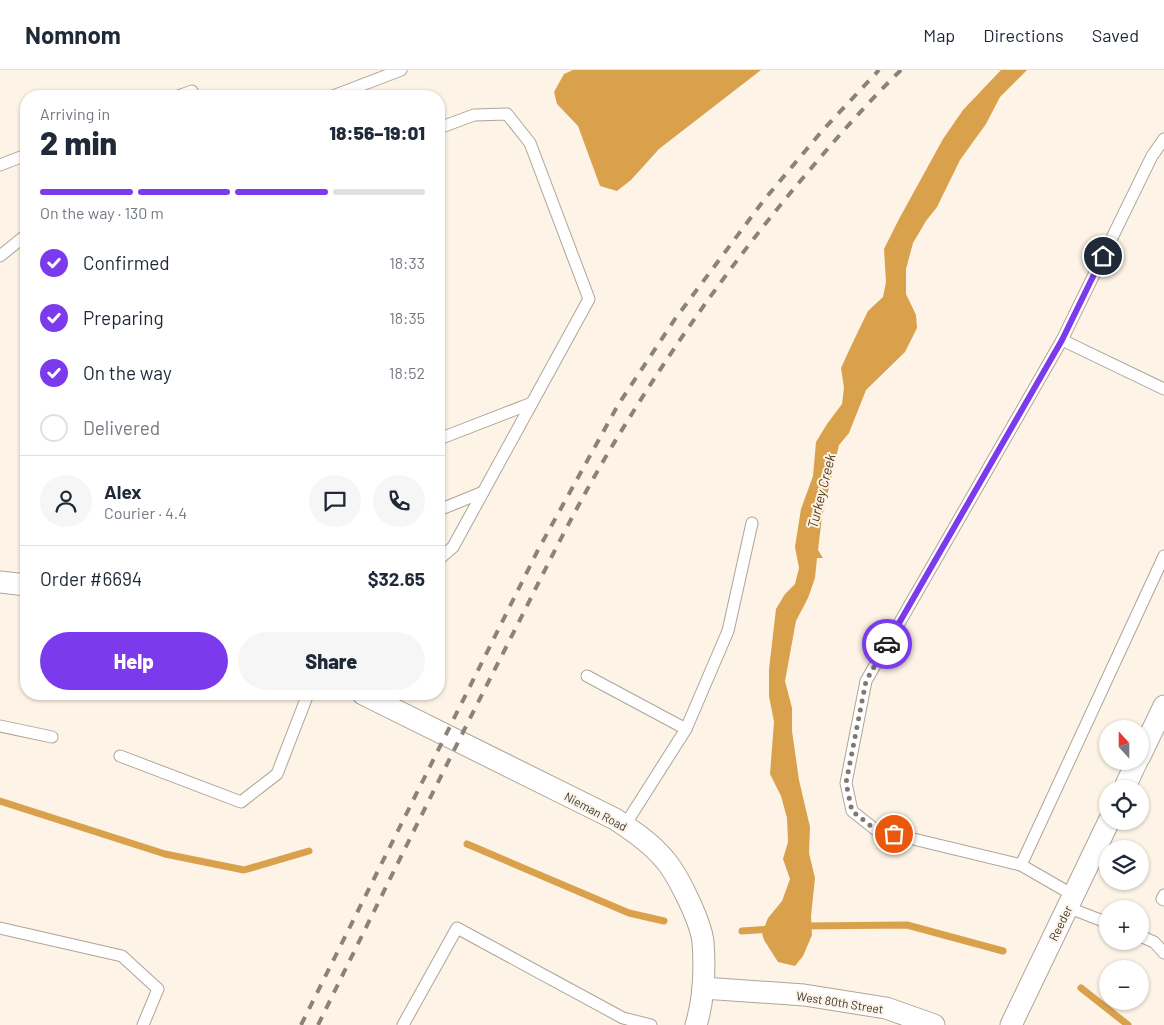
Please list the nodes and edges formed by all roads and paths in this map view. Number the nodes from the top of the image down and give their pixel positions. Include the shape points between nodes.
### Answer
1 (401, 70) edge
2 (349, 90) edge
3 (445, 126) edge
4 (1164, 139) edge
5 (20, 157) edge
6 (0, 165) edge
7 (20, 239) edge
8 (0, 256) edge
9 (1062, 340) junction
10 (1164, 389) edge
11 (532, 403) junction
12 (445, 437) edge
13 (483, 492) junction
14 (445, 508) edge
15 (752, 523) dead end
16 (445, 554) edge
17 (1164, 556) edge
18 (0, 582) edge
19 (20, 584) edge
20 (587, 676) dead end
21 (306, 700) edge
22 (375, 700) edge
23 (1164, 706) edge
24 (0, 726) edge
25 (686, 729) junction
26 (52, 737) dead end
27 (1149, 737) edge
28 (120, 756) dead end
29 (625, 825) junction
30 (1105, 830) edge
31 (1021, 865) junction
32 (1164, 895) edge
33 (1164, 900) edge
34 (1070, 901) junction
35 (1099, 918) edge
36 (0, 928) edge
37 (1149, 940) edge
38 (1164, 953) edge
39 (703, 988) junction
40 (621, 1021) edge
41 (143, 1025) edge
42 (403, 1025) edge
43 (650, 1025) edge
44 (696, 1025) edge
45 (934, 1025) edge
46 (1011, 1025) edge

1 - 2 lane
3 - 11 lane via 474,114 507,114 530,143 589,299
4 - 9 lane via 1152,156
5 - 6 lane
7 - 8 lane
9 - 10 lane
9 - 31 lane via 866,681 846,783 852,811 876,830
11 - 12 lane
11 - 13 lane
13 - 14 lane
13 - 16 lane via 453,547
15 - 25 lane via 728,631
17 - 31 lane
18 - 19 street
20 - 25 lane
21 - 28 lane via 277,774 241,802
22 - 29 street, Nieman Road
23 - 27 street
24 - 26 lane
25 - 29 lane
29 - 39 street, Nieman Road via 665,860 689,901 703,940
30 - 34 street, Reeder
31 - 34 lane
32 - 33 lane
34 - 35 lane
34 - 46 street, Reeder
36 - 41 lane via 122,956 158,989
37 - 38 lane
39 - 44 street, Nieman Road
39 - 45 street, West 80th Street via 804,995 886,1008
40 - 42 lane via 457,928
40 - 43 lane

